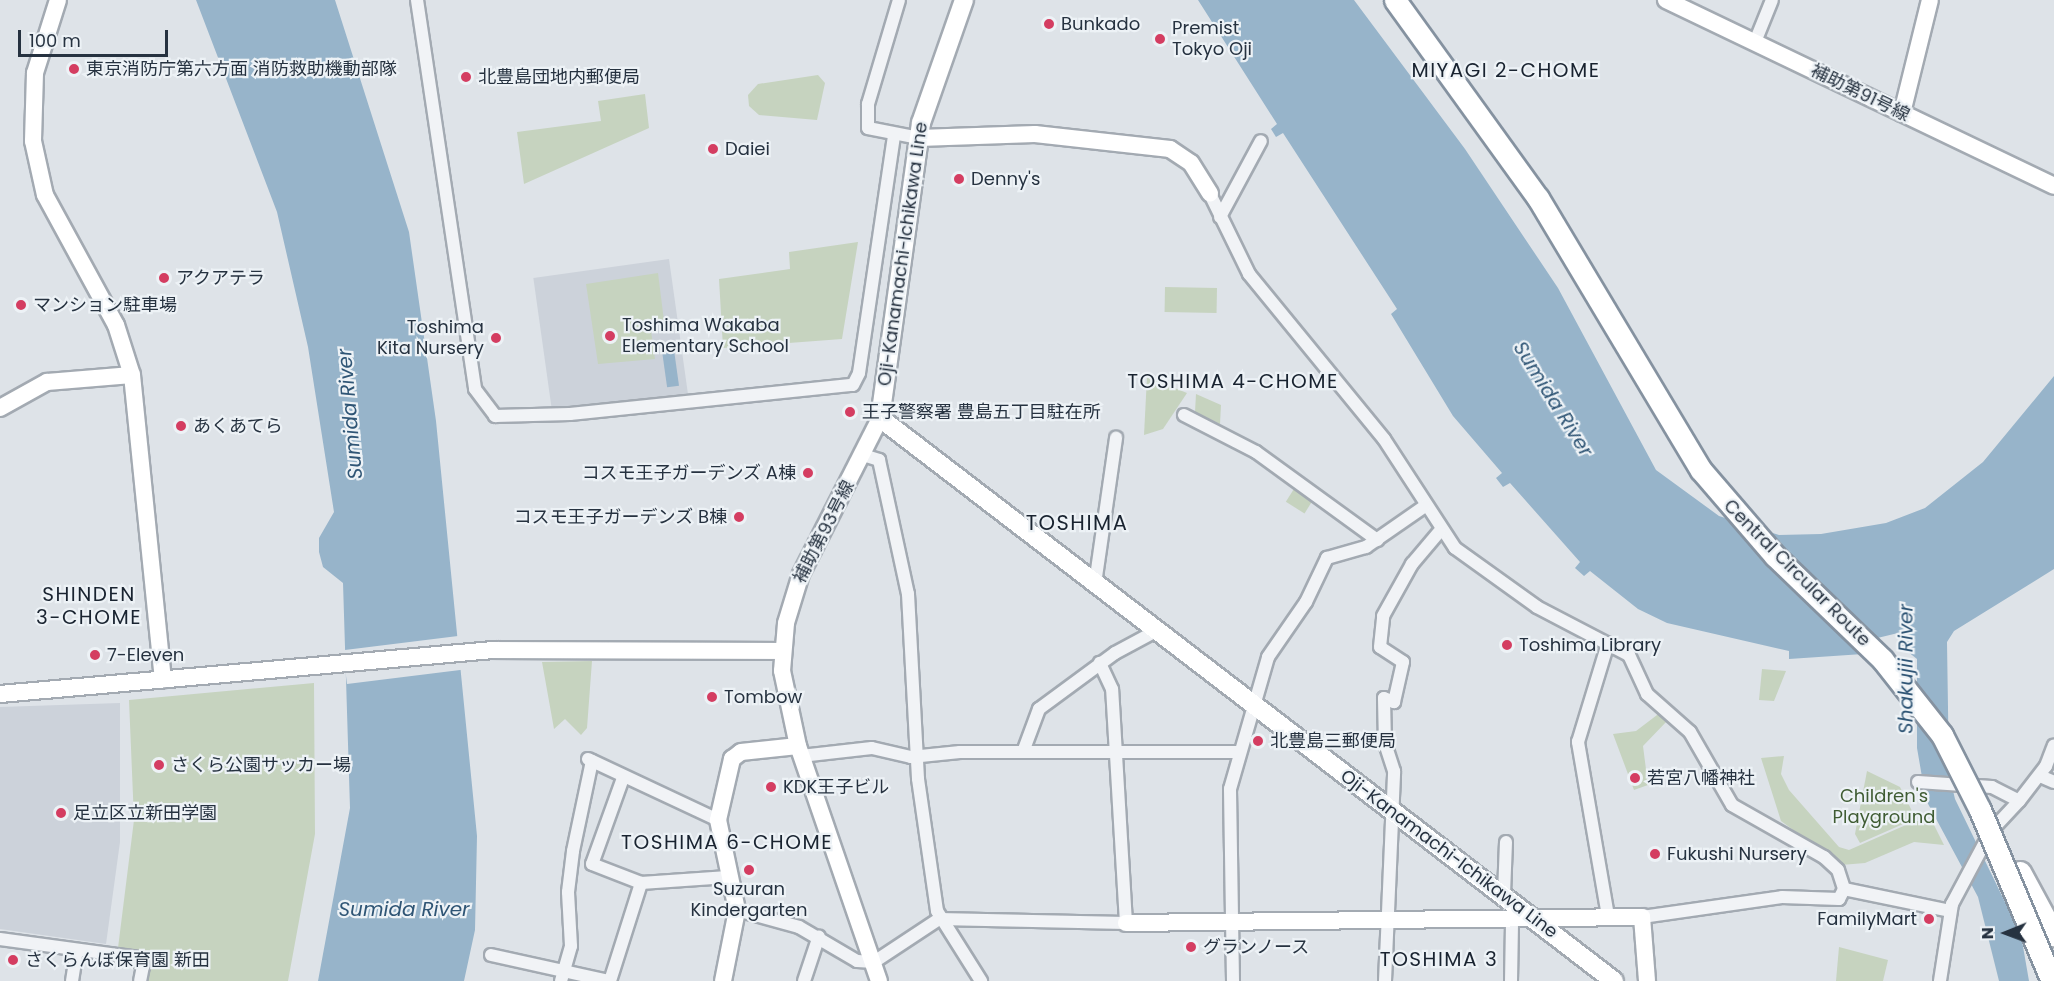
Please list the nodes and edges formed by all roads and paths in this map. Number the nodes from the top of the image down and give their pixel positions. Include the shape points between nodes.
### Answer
1 (58, 0) edge
2 (417, 0) edge
3 (898, 0) edge
4 (964, 0) edge
5 (1395, 0) edge
6 (1400, 0) edge
7 (1666, 0) edge
8 (1772, 0) edge
9 (1930, 0) edge
10 (1755, 42) junction
11 (1902, 113) junction
12 (894, 136) junction
13 (919, 138) junction
14 (1261, 141) dead end
15 (2054, 186) edge
16 (1210, 194) joint
17 (1220, 217) junction
18 (132, 375) junction
19 (0, 408) edge
20 (1184, 415) dead end
21 (880, 418) junction
22 (1116, 438) dead end
23 (863, 455) junction
24 (1425, 506) junction
25 (1439, 532) junction
26 (1377, 540) junction
27 (1095, 584) junction
28 (1156, 631) junction
29 (1608, 643) junction
30 (783, 651) junction
31 (1100, 663) junction
32 (164, 679) junction
33 (0, 694) edge
34 (1253, 705) junction
35 (2054, 745) edge
36 (1115, 750) junction
37 (799, 751) junction
38 (1023, 752) junction
39 (1239, 752) junction
40 (916, 755) junction
41 (2040, 776) junction
42 (623, 778) junction
43 (1918, 782) dead end
44 (2054, 782) edge
45 (2019, 801) junction
46 (1391, 809) junction
47 (718, 820) junction
48 (1506, 843) dead end
49 (2020, 872) junction
50 (728, 877) junction
51 (641, 883) junction
52 (1844, 889) junction
53 (1504, 894) junction
54 (1951, 908) junction
55 (737, 910) junction
56 (1608, 916) junction
57 (1642, 917) junction
58 (1535, 918) junction
59 (939, 919) junction
60 (1512, 921) junction
61 (1388, 922) junction
62 (1126, 923) junction
63 (1233, 924) junction
64 (2054, 935) edge
65 (819, 936) junction
66 (0, 939) edge
67 (77, 950) junction
68 (2054, 952) edge
69 (491, 955) dead end
70 (874, 962) junction
71 (563, 976) edge
72 (72, 981) edge
73 (140, 981) edge
74 (609, 981) edge
75 (723, 981) edge
76 (804, 981) edge
77 (879, 981) edge
78 (981, 981) edge
79 (1233, 981) edge
80 (1384, 981) edge
81 (1511, 981) edge
82 (1614, 981) edge
83 (1647, 981) edge
84 (1940, 981) edge
85 (2052, 981) edge

1 - 18 street via 35,73 32,109 38,169 57,222 116,325
2 - 12 street via 478,397 488,411 504,418 853,385 860,372
3 - 12 street via 867,119 868,128
4 - 13 main road, Oji-Kanamachi-Ichikawa Line via 931,82
5 - 85 highway, Central Circular Route, bridge via 1538,198 1701,470 1775,556 1882,659 1942,735 1980,810
6 - 49 highway, Central Circular Route, bridge via 1542,196 1704,468 1779,554 1918,695 1973,777
7 - 10 street, 補助第91号線
8 - 10 street
9 - 11 street
10 - 11 street, 補助第91号線
11 - 15 street, 補助第91号線
12 - 13 street
13 - 16 street via 1035,134 1170,149 1191,163
13 - 21 main road, Oji-Kanamachi-Ichikawa Line
14 - 17 street
16 - 17 street
17 - 24 street via 1249,274 1384,439
18 - 19 street via 47,382
18 - 32 street
20 - 26 street via 1256,452
21 - 23 street, 補助第93号線
21 - 27 main road, Oji-Kanamachi-Ichikawa Line
22 - 27 street
23 - 30 street, 補助第93号線 via 801,573
23 - 40 street via 879,460 908,594
24 - 25 street
24 - 26 street
25 - 29 street via 1506,588
25 - 46 street via 1412,564 1383,616 1380,647 1403,662 1394,702 1384,698 1385,743 1394,771
26 - 34 street via 1327,558 1306,602 1268,657
27 - 28 main road, Oji-Kanamachi-Ichikawa Line
28 - 31 street
28 - 34 main road, Oji-Kanamachi-Ichikawa Line
29 - 52 street via 1632,657 1647,693 1690,732 1731,805 1824,857 1838,870
29 - 56 street via 1578,742
30 - 32 street via 482,651
30 - 37 street, 補助第93号線 via 785,695
31 - 36 street via 1112,689
31 - 38 street via 1040,709
32 - 33 street
34 - 39 street
34 - 46 main road, Oji-Kanamachi-Ichikawa Line
35 - 41 street
36 - 38 street
36 - 39 street
36 - 62 street
37 - 40 street via 872,748 897,757
37 - 47 street via 736,754
37 - 70 street, 補助第93号線
38 - 40 street
39 - 63 street via 1229,816
40 - 59 street
41 - 44 street
41 - 45 street
42 - 47 street
42 - 51 street via 592,864
42 - 71 street via 590,760 573,851 568,892 571,946
43 - 45 street via 1992,787
45 - 54 street via 1982,844
46 - 53 main road, Oji-Kanamachi-Ichikawa Line
46 - 61 street
47 - 50 street
48 - 53 street
49 - 64 highway
49 - 68 highway, Central Circular Route
50 - 51 street
50 - 55 street
51 - 74 street
52 - 54 street
52 - 57 street via 1839,899 1782,897
53 - 58 main road, Oji-Kanamachi-Ichikawa Line
54 - 84 street
55 - 65 street
55 - 75 street
56 - 57 street
56 - 58 street
57 - 83 street
58 - 60 street
58 - 82 main road, Oji-Kanamachi-Ichikawa Line
59 - 62 street
59 - 70 street
59 - 78 street
60 - 61 street
60 - 81 street
61 - 63 street
61 - 80 street
62 - 63 street
63 - 79 street
65 - 70 street via 857,961
65 - 76 street
66 - 67 street
67 - 72 street
67 - 73 street via 134,957 143,966
69 - 71 street
70 - 77 street, 補助第93号線
71 - 74 street

